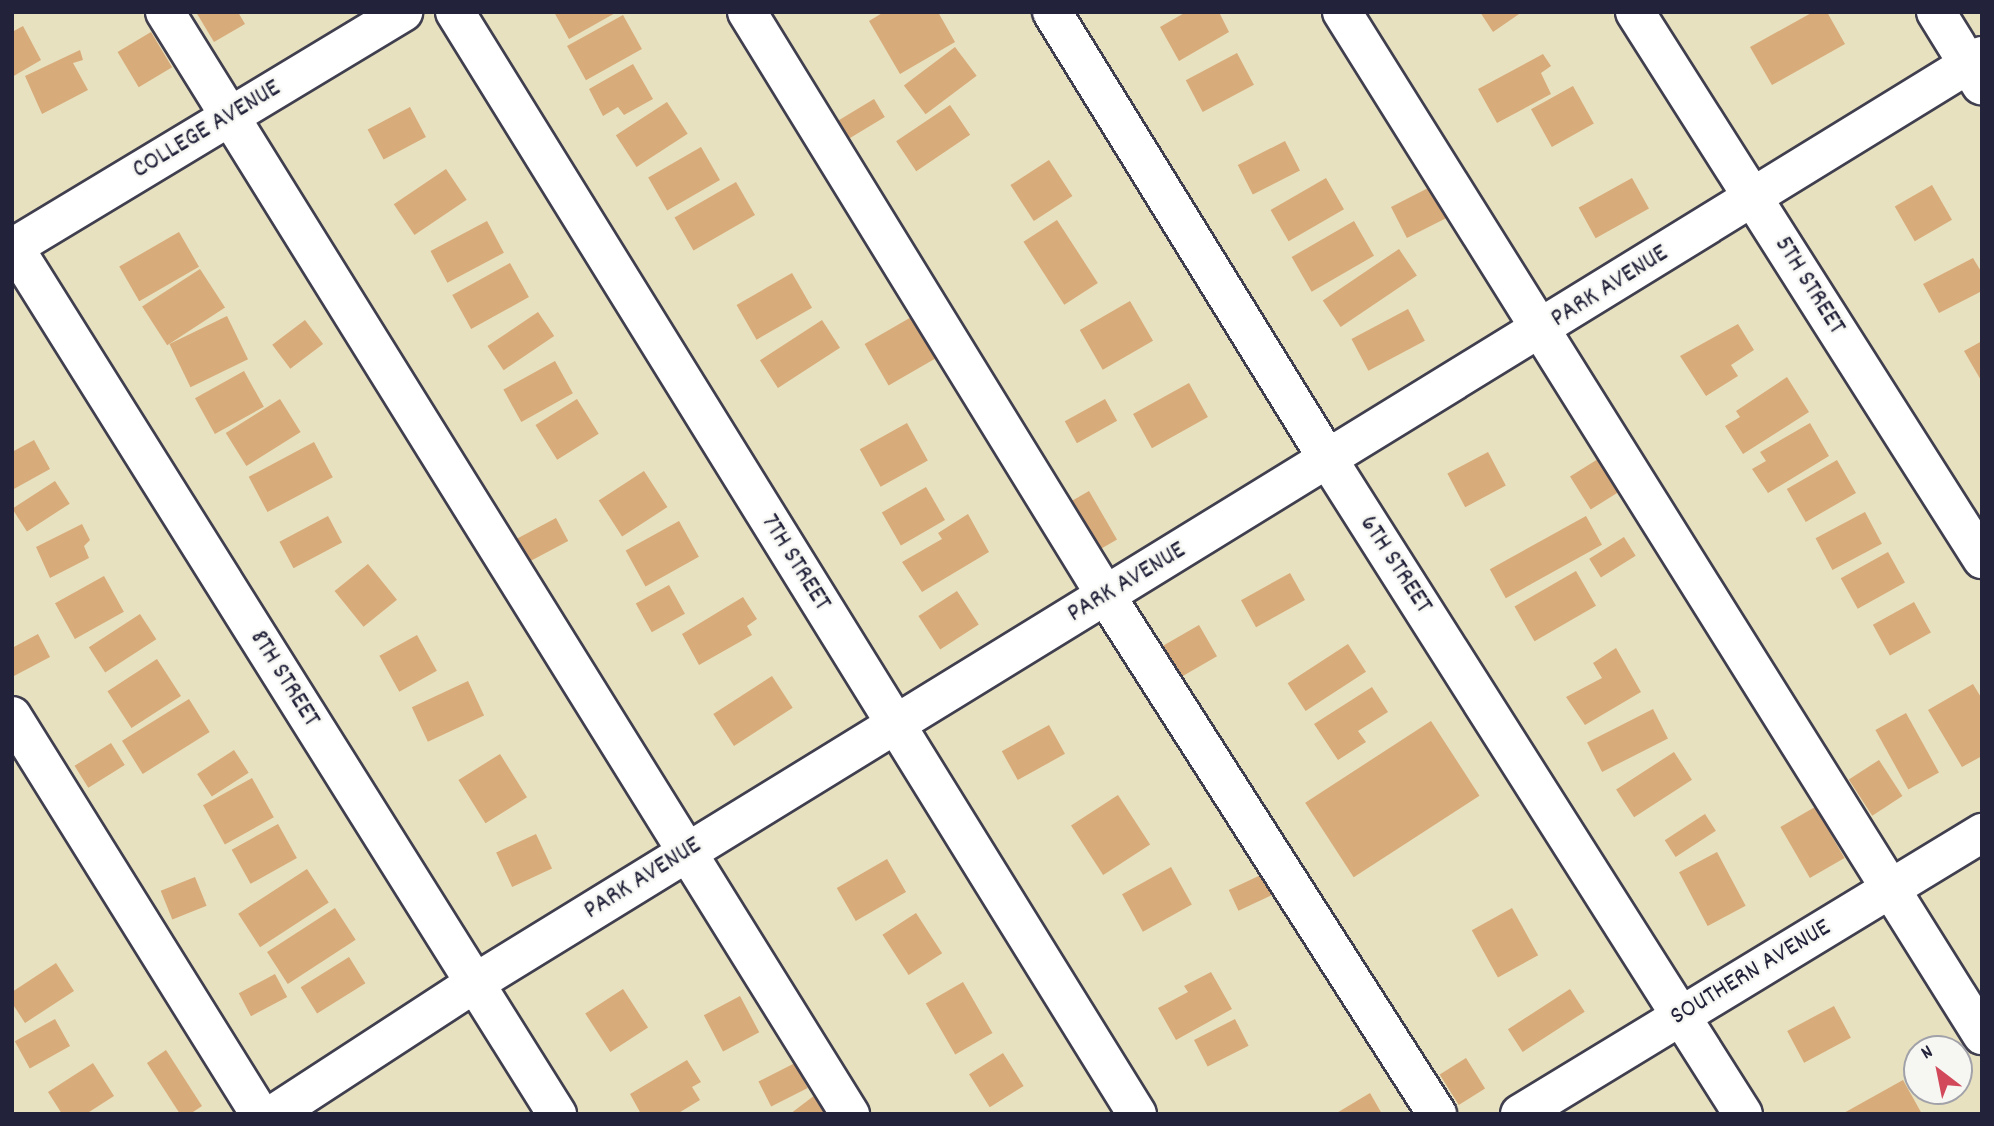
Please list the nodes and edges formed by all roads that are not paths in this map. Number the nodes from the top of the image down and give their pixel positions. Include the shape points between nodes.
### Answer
1 (165, 12) edge
2 (403, 12) edge
3 (455, 12) edge
4 (747, 12) edge
5 (1052, 12) edge
6 (1342, 12) edge
7 (1635, 12) edge
8 (1936, 12) edge
9 (1977, 69) edge
10 (230, 116) junction
11 (1753, 198) junction
12 (13, 246) edge
13 (1540, 330) junction
14 (1329, 461) junction
15 (1982, 559) edge
16 (1106, 596) junction
17 (12, 716) edge
18 (894, 724) junction
19 (1982, 833) edge
20 (687, 852) junction
21 (1889, 889) junction
22 (475, 983) junction
23 (1682, 1015) junction
24 (1982, 1035) edge
25 (260, 1114) edge
26 (274, 1114) edge
27 (557, 1114) edge
28 (850, 1114) edge
29 (1137, 1114) edge
30 (1437, 1114) edge
31 (1520, 1114) edge
32 (1743, 1114) edge

1 - 10 street
2 - 10 street, COLLEGE AVENUE
3 - 18 street, 7TH STREET
4 - 16 street
5 - 14 street, 6TH STREET
6 - 13 street
7 - 11 street, 5TH STREET
8 - 9 street
9 - 11 street, PARK AVENUE
10 - 12 street, COLLEGE AVENUE
10 - 20 street
11 - 13 street, PARK AVENUE
11 - 15 street, 5TH STREET
12 - 22 street, 8TH STREET
13 - 14 street, PARK AVENUE
13 - 21 street
14 - 16 street, PARK AVENUE
14 - 23 street, 6TH STREET
16 - 18 street, PARK AVENUE
16 - 30 street
17 - 25 street
18 - 20 street, PARK AVENUE
18 - 29 street, 7TH STREET
19 - 21 street, SOUTHERN AVENUE
20 - 22 street, PARK AVENUE
20 - 28 street
21 - 23 street, SOUTHERN AVENUE
21 - 24 street
22 - 26 street, PARK AVENUE
22 - 27 street, 8TH STREET
23 - 31 street, SOUTHERN AVENUE
23 - 32 street, 6TH STREET

